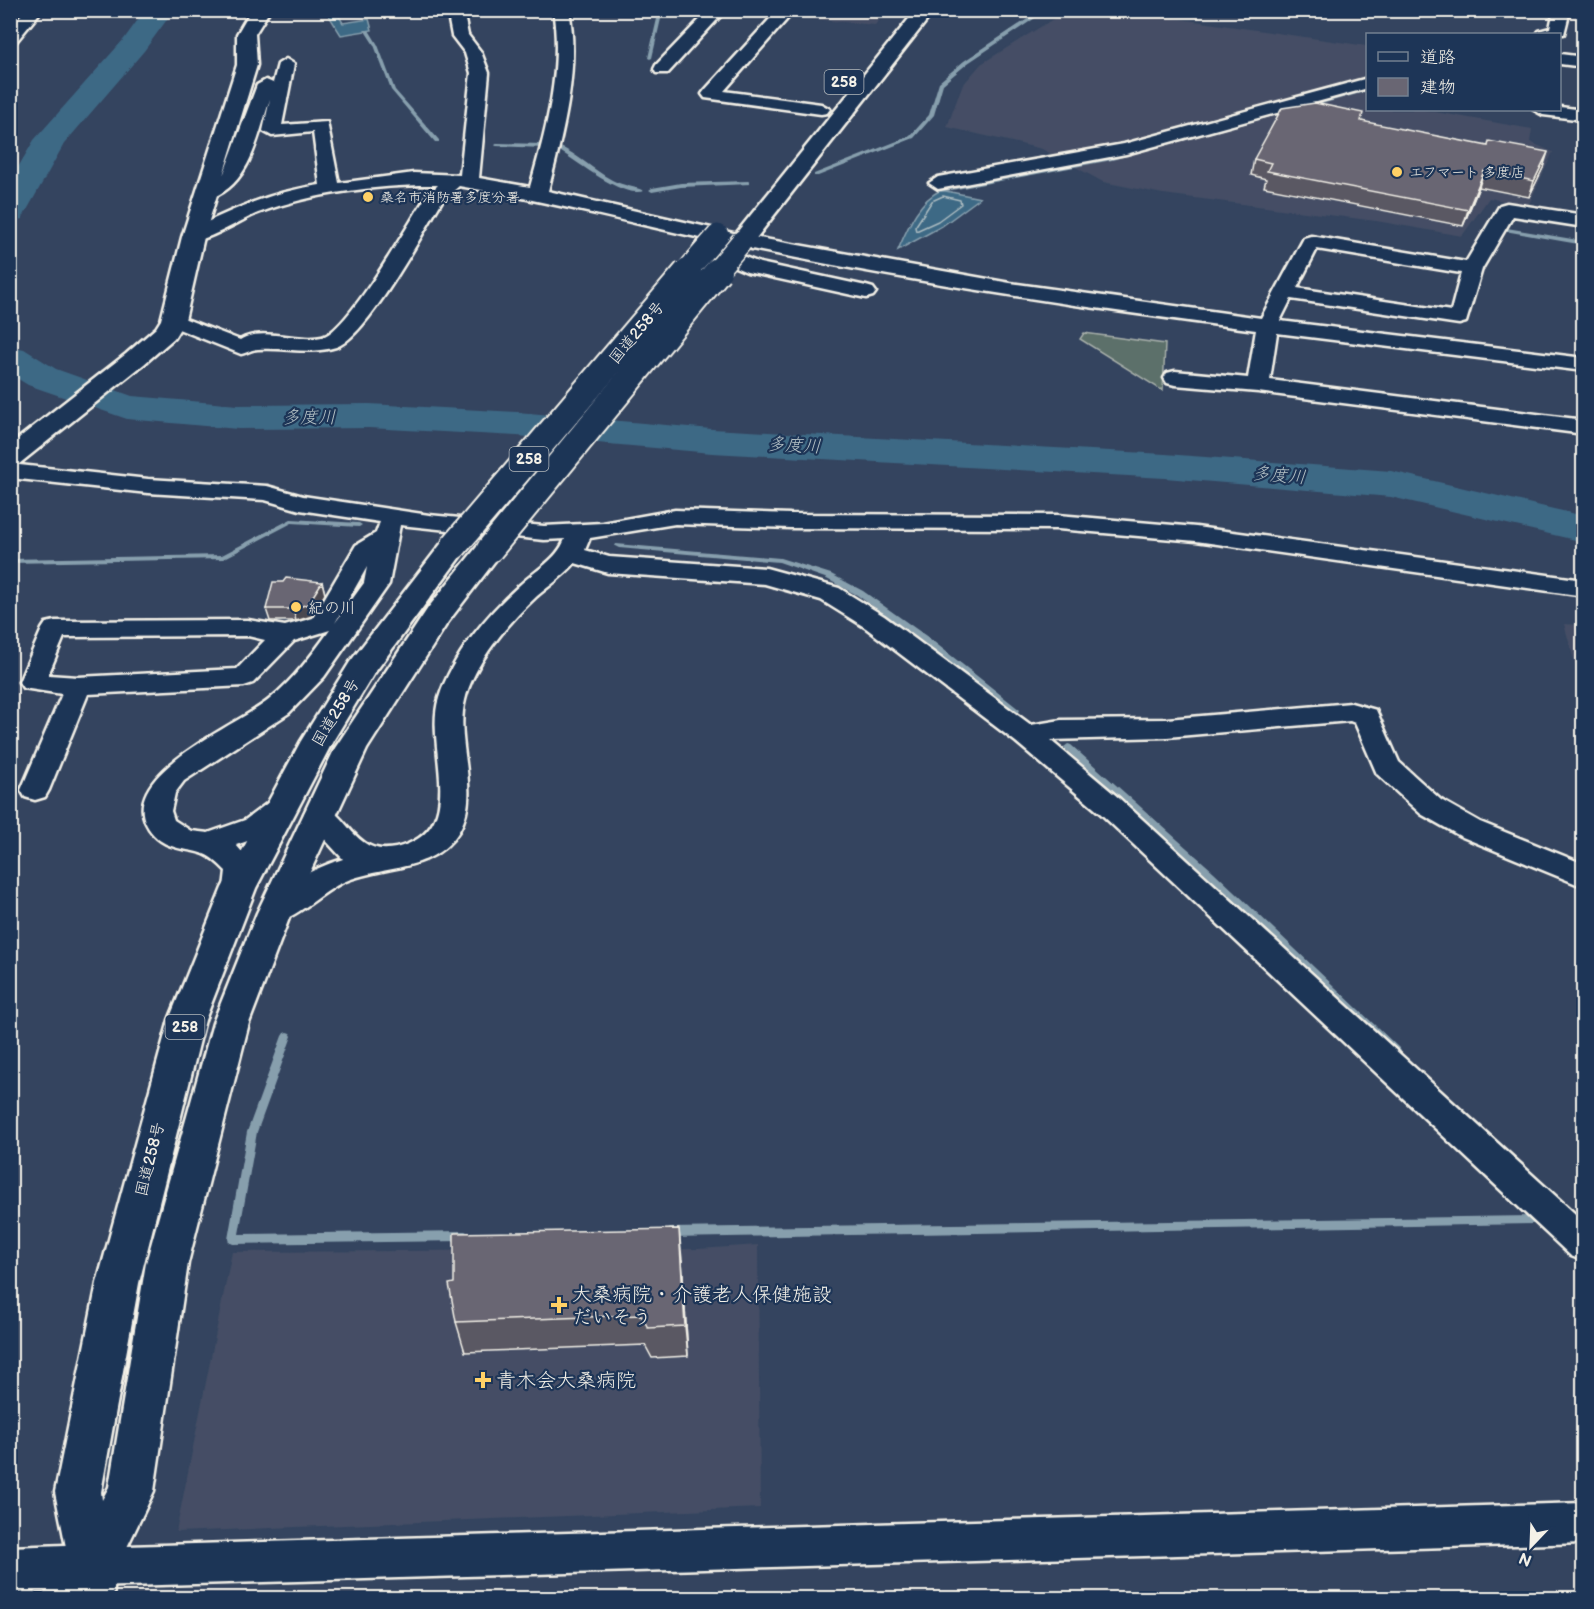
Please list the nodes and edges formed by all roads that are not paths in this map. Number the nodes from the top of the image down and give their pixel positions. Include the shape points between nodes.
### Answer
1 (34, 10) edge
2 (261, 10) edge
3 (455, 10) edge
4 (561, 10) edge
5 (718, 10) edge
6 (787, 10) edge
7 (903, 10) edge
8 (926, 10) edge
9 (1562, 10) edge
10 (1549, 33) edge
11 (10, 39) edge
12 (1571, 60) edge
13 (662, 69) dead end
14 (851, 73) dead end
15 (1565, 80) dead end
16 (1366, 84) edge
17 (836, 91) dead end
18 (1550, 111) edge
19 (1584, 116) edge
20 (819, 119) junction
21 (462, 181) junction
22 (938, 183) dead end
23 (330, 189) junction
24 (207, 193) junction
25 (538, 194) junction
26 (637, 217) junction
27 (1584, 221) edge
28 (731, 231) junction
29 (193, 237) junction
30 (1472, 269) junction
31 (866, 292) dead end
32 (1284, 292) junction
33 (1267, 326) junction
34 (169, 327) junction
35 (1584, 365) edge
36 (1175, 378) dead end
37 (1258, 385) junction
38 (1584, 427) edge
39 (18, 452) edge
40 (10, 471) edge
41 (389, 527) junction
42 (575, 543) junction
43 (1584, 588) edge
44 (285, 635) junction
45 (78, 686) junction
46 (1026, 735) junction
47 (35, 790) dead end
48 (279, 809) junction
49 (318, 814) junction
50 (209, 844) junction
51 (378, 861) junction
52 (1584, 876) edge
53 (240, 888) junction
54 (274, 913) junction
55 (1584, 1245) edge
56 (1584, 1523) edge
57 (10, 1570) edge
58 (91, 1583) edge

1 - 11 street
2 - 24 main road via 246,34 247,65
3 - 21 street via 460,36 473,52 480,73
4 - 25 street via 566,38 562,75 553,139
5 - 13 street
6 - 20 street via 711,94
7 - 14 main road, 258
8 - 20 main road, 国道258号 / 258
9 - 10 street via 1558,31
12 - 15 street
16 - 22 street via 1126,149
17 - 20 main road, 国道258号 / 258
18 - 19 street
20 - 28 main road, 国道258号 / 258
21 - 23 street via 414,179
21 - 25 street
21 - 34 street via 435,197 357,318 335,340 317,344 251,342 240,348
23 - 24 street via 321,126 272,130 286,64 267,82 232,176
23 - 29 street via 289,195 253,207
24 - 29 main road
25 - 26 street
26 - 28 street
26 - 31 street via 644,226 754,268
27 - 30 street via 1507,209
28 - 33 street via 817,254 1010,289
28 - 48 main road, 国道258号 / 258, bridge via 454,546 397,618 361,669
28 - 49 main road, 国道258号 / 258, bridge via 438,615 351,748
29 - 34 main road
30 - 32 street via 1311,242
30 - 32 street via 1459,318
32 - 33 street
33 - 35 street
33 - 37 street
34 - 39 main road
36 - 37 street
37 - 38 street
40 - 41 street via 147,486 267,493
41 - 42 street via 544,533
41 - 44 street via 364,550 322,624
41 - 50 street via 376,584 315,672 279,707 174,774 161,789 155,804 159,821 186,841
42 - 43 street via 675,516 790,521 1058,522 1196,534
42 - 46 street via 608,565 766,576 830,594 875,622
42 - 51 street via 481,645 452,700 452,816 437,840 406,856
44 - 45 street via 244,677
44 - 45 street via 248,628 55,629 32,682
45 - 47 street
46 - 52 street via 1061,729 1167,728 1351,712 1366,717 1387,767 1431,807 1470,829
46 - 55 street via 1143,836
48 - 50 street via 255,827
48 - 53 main road, 国道258号 / 258
49 - 51 street via 354,852
49 - 54 main road, 国道258号 / 258
50 - 53 street via 228,854 241,868
51 - 54 street via 336,873 308,887
53 - 58 main road, 国道258号 / 258 via 187,1020 118,1283 78,1492
54 - 58 main road, 国道258号 / 258 via 231,1023 167,1263 131,1491
56 - 58 street via 750,1550
57 - 58 main road

